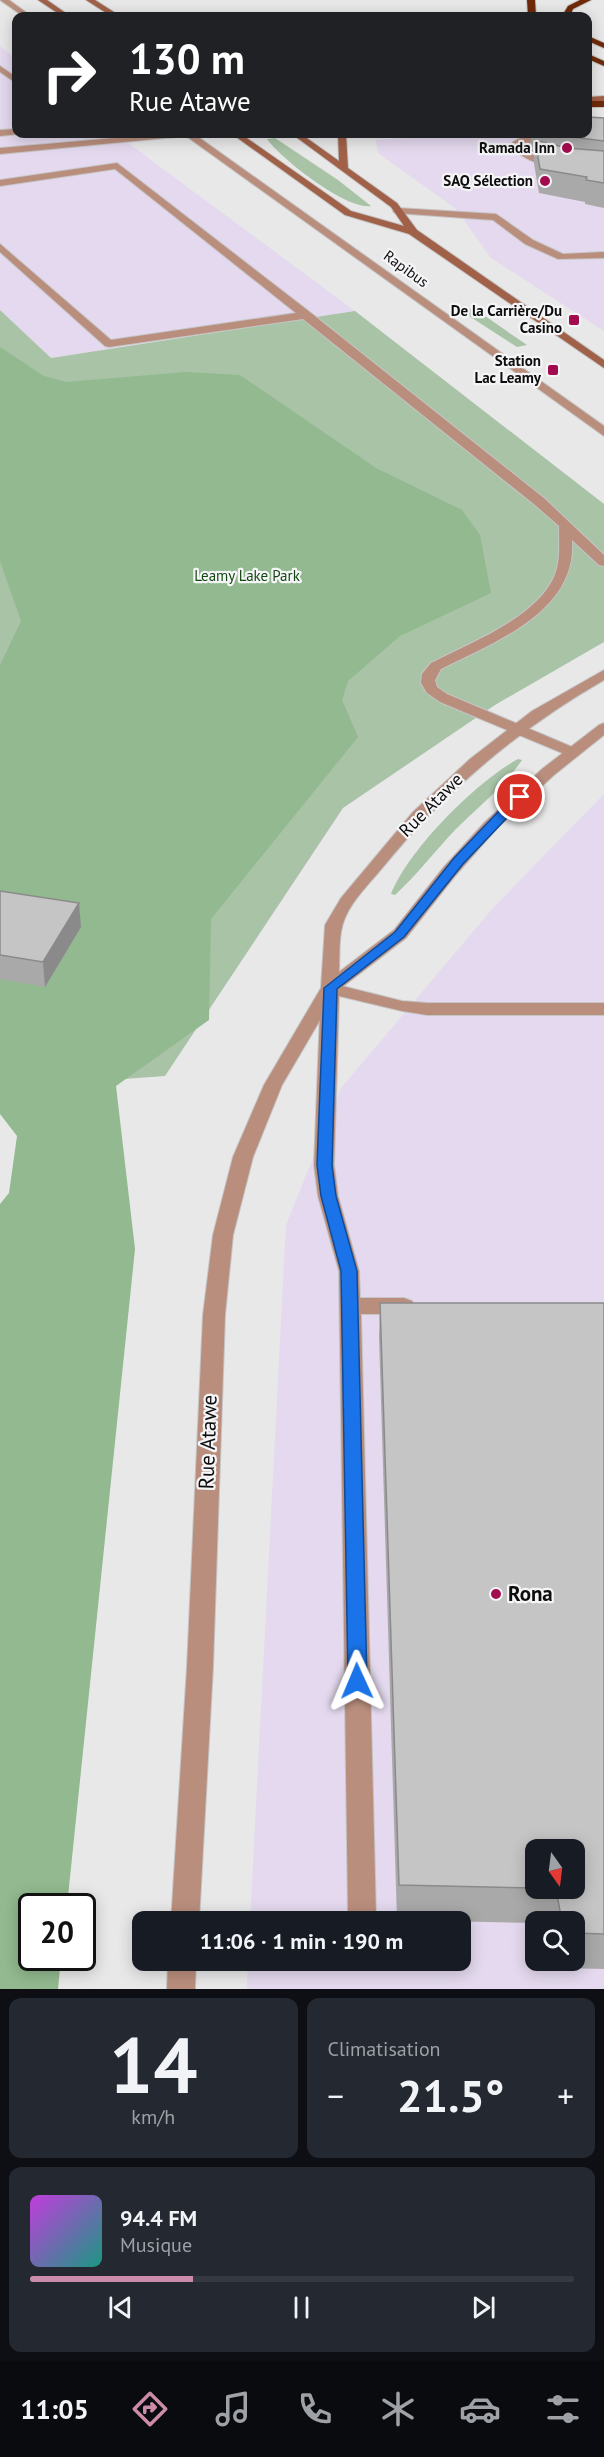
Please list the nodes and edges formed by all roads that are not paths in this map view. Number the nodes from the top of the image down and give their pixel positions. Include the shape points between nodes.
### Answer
1 (4, 0) edge
2 (42, 0) edge
3 (90, 0) edge
4 (587, 0) edge
5 (21, 12) edge
6 (60, 12) edge
7 (110, 12) edge
8 (568, 12) edge
9 (0, 68) edge
10 (12, 78) edge
11 (61, 138) edge
12 (143, 138) edge
13 (193, 138) edge
14 (242, 138) edge
15 (302, 138) edge
16 (342, 138) edge
17 (525, 138) joint
18 (54, 146) junction
19 (538, 151) junction
20 (0, 152) edge
21 (344, 167) junction
22 (604, 170) edge
23 (0, 183) edge
24 (398, 211) junction
25 (413, 232) junction
26 (0, 248) edge
27 (604, 255) edge
28 (307, 315) junction
29 (604, 365) edge
30 (604, 432) edge
31 (565, 524) junction
32 (604, 562) edge
33 (604, 674) edge
34 (604, 728) edge
35 (518, 730) junction
36 (572, 752) junction
37 (330, 988) junction
38 (604, 1009) edge
39 (350, 1306) junction
40 (422, 1306) edge
41 (186, 1911) edge
42 (362, 1911) edge
43 (182, 1971) edge
44 (181, 1989) edge

1 - 5 street
2 - 6 street
3 - 7 street
4 - 8 highway via 572,6
9 - 10 street
11 - 18 street
12 - 18 street
13 - 30 street, Rapibus
14 - 25 street via 348,213
15 - 21 street
16 - 21 street
17 - 19 street
17 - 19 street via 514,145 521,154
18 - 20 street
19 - 22 street via 569,166
21 - 24 street
23 - 28 street via 117,166
24 - 25 street
24 - 27 street via 496,217 529,242 562,257
25 - 29 street
26 - 28 street via 110,344
28 - 31 street
31 - 32 street
31 - 35 street via 566,558 549,598 531,615 436,666 428,675 431,689 442,696
33 - 35 street, Rue Atawe
34 - 36 street, Rue Atawe
35 - 36 street
35 - 37 street, Rue Atawe via 467,769 423,810 358,888 335,920
36 - 37 street, Rue Atawe via 491,825 400,934
37 - 38 street via 427,1009
37 - 39 street via 324,1165 328,1196 349,1271
37 - 41 street, Rue Atawe via 258,1118 234,1184 223,1235 214,1315
39 - 40 street
39 - 42 street
43 - 44 street

